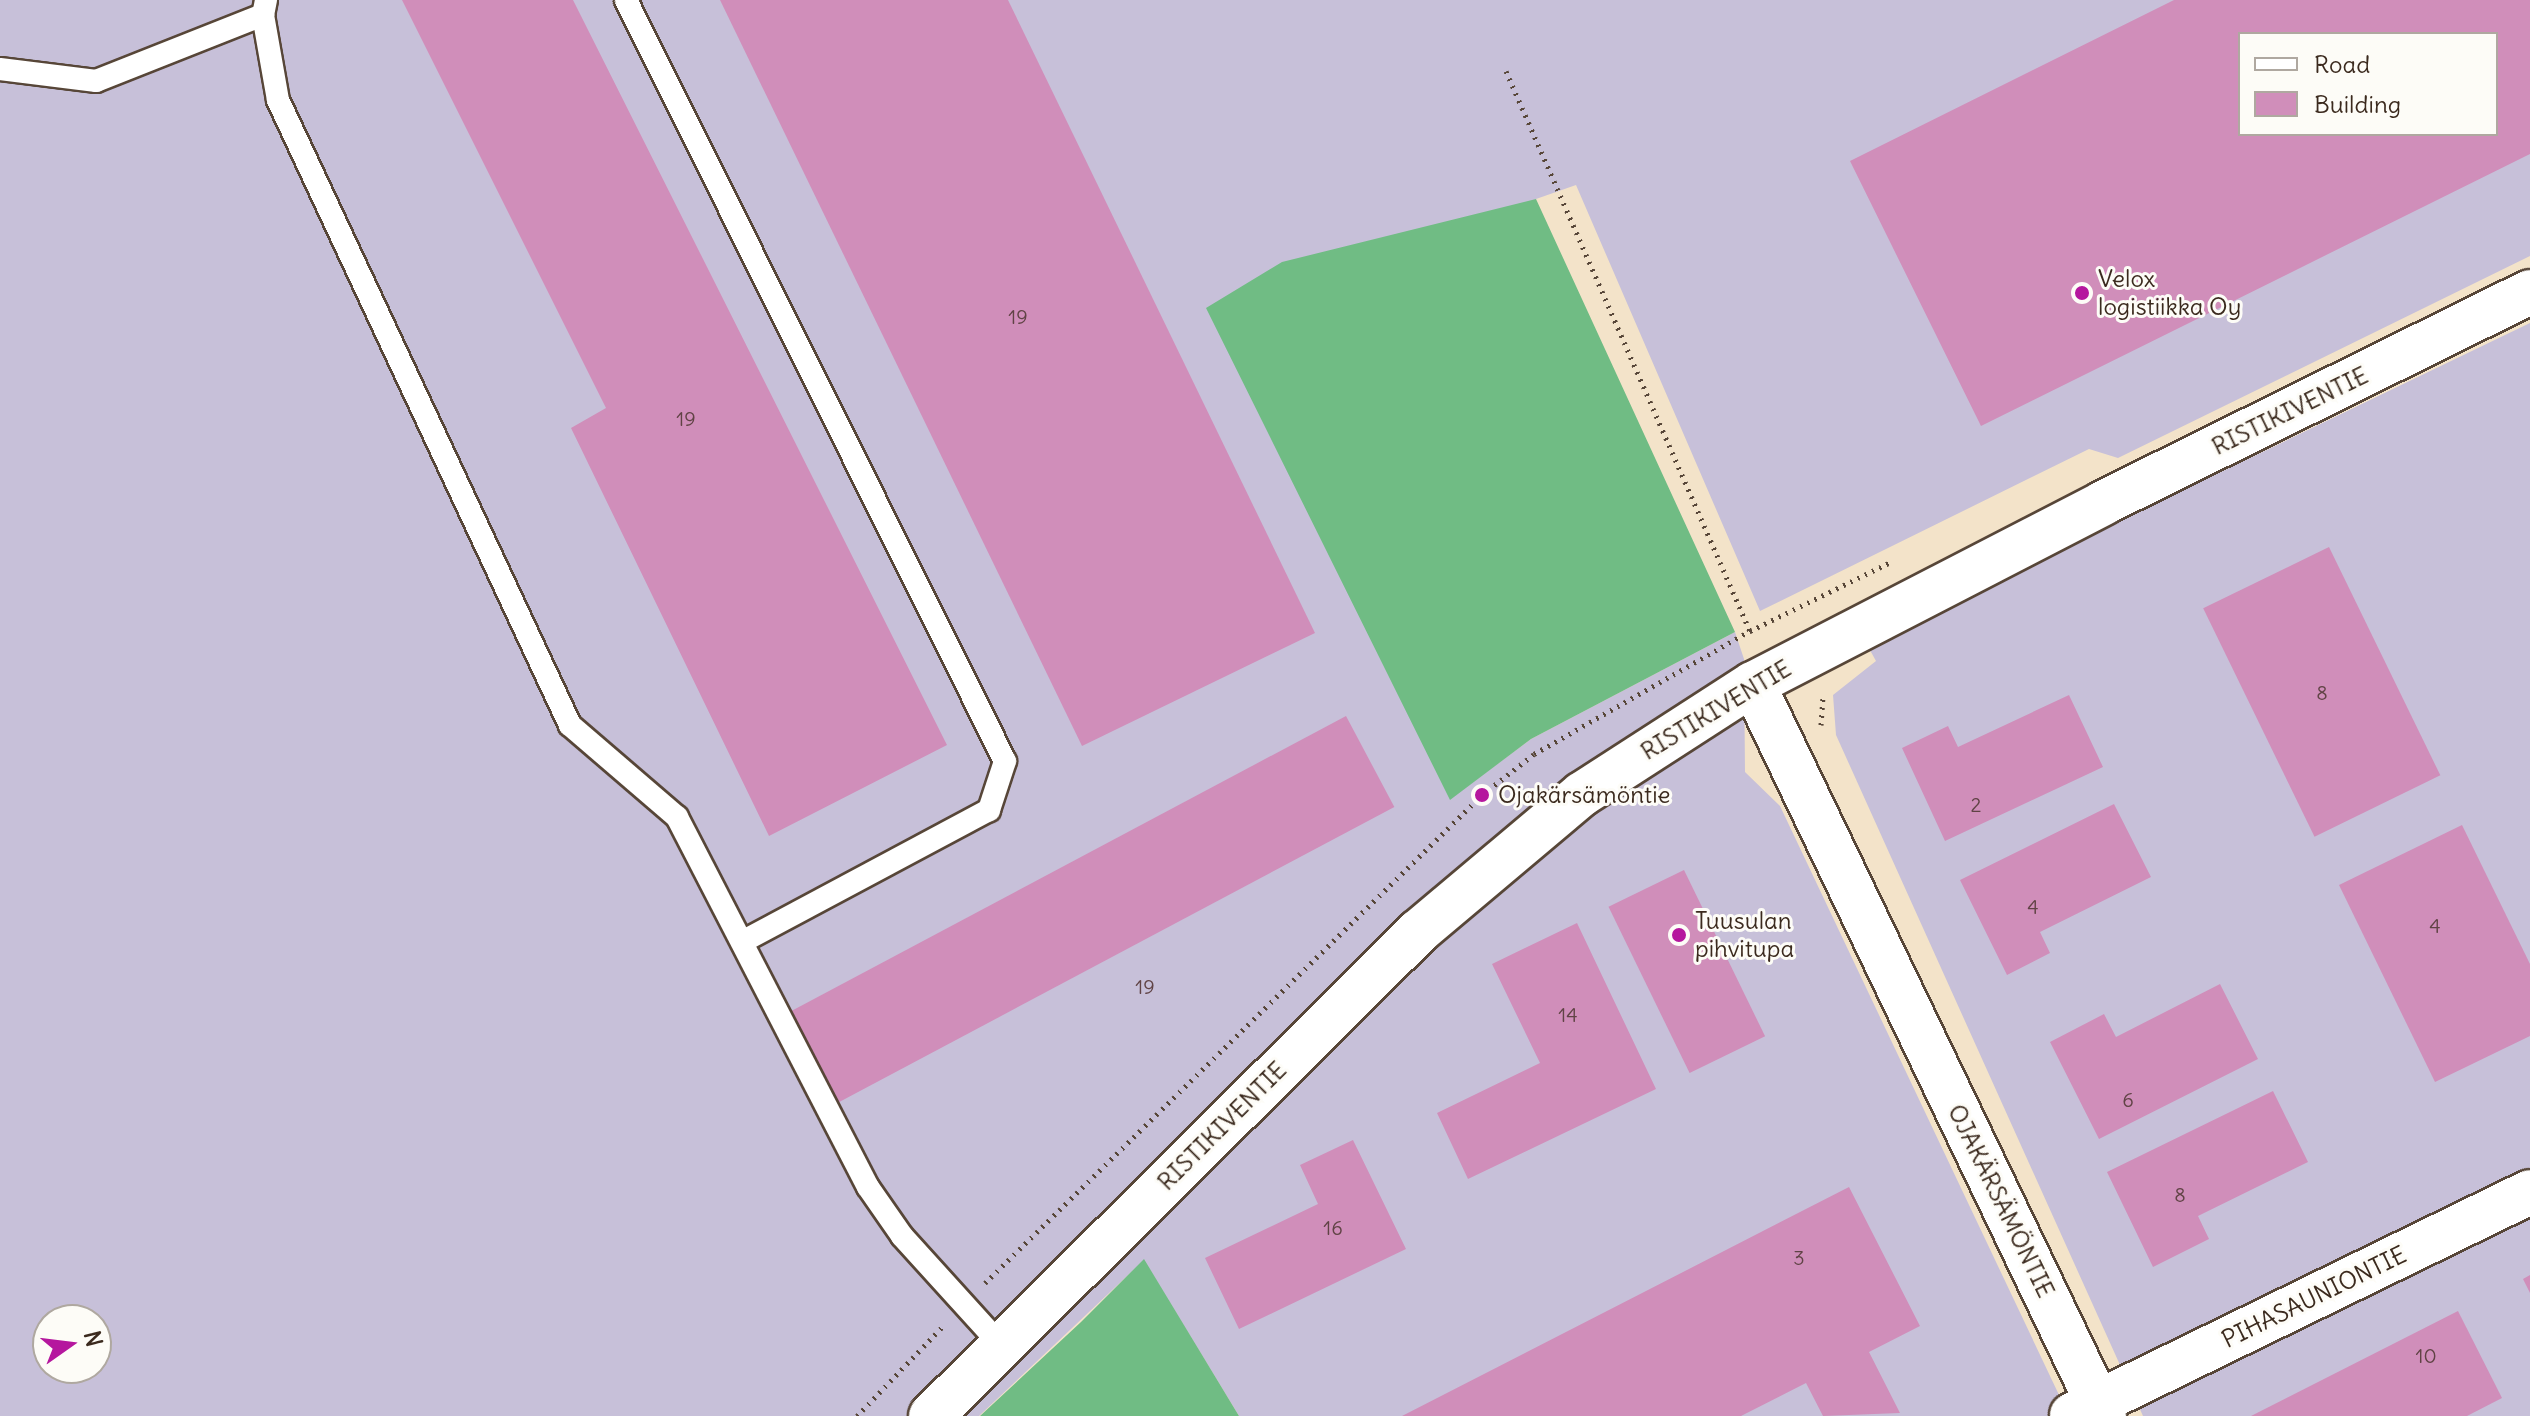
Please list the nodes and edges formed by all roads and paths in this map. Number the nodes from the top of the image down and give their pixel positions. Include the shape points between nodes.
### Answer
1 (626, 0) edge
2 (264, 7) edge
3 (0, 69) edge
4 (1506, 71) dead end
5 (2530, 292) edge
6 (1750, 631) dead end
7 (1753, 684) junction
8 (1825, 692) dead end
9 (1803, 787) junction
10 (744, 941) junction
11 (2530, 1192) edge
12 (1001, 1345) junction
13 (2090, 1411) edge
14 (931, 1416) edge

1 - 10 lane via 1005,761 989,810
2 - 3 lane via 96,81
2 - 10 lane via 278,100 570,725 677,817
4 - 6 path
5 - 7 street, RISTIKIVENTIE
7 - 9 street, OJAKÄRSÄMÖNTIE
7 - 12 street, RISTIKIVENTIE via 1582,794 1418,932
8 - 9 path via 1819,703 1816,757
9 - 13 street, OJAKÄRSÄMÖNTIE
10 - 12 lane via 868,1187 902,1236
11 - 13 street, PIHASAUNIONTIE
12 - 14 street, RISTIKIVENTIE

